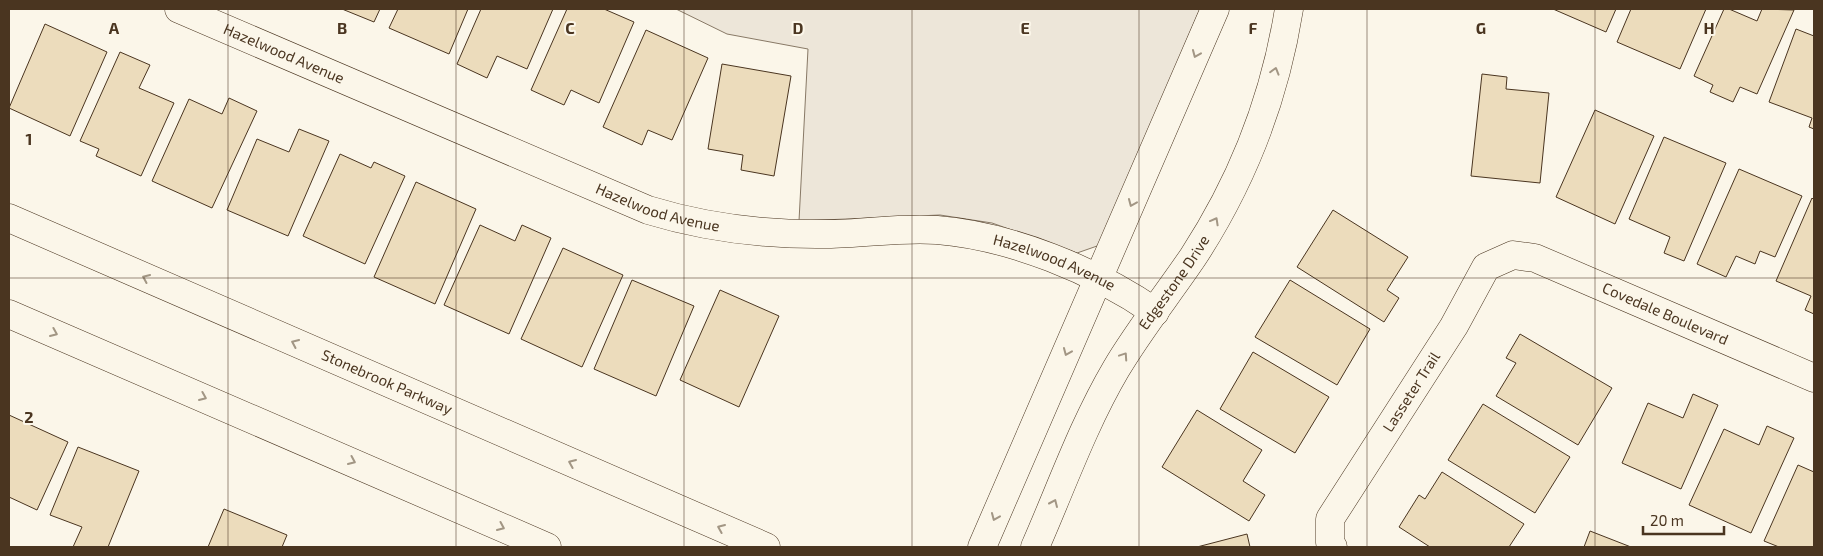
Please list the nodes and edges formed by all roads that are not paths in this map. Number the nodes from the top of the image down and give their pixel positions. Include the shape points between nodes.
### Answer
1 (179, 9) edge
2 (1215, 9) edge
3 (1289, 9) edge
4 (9, 218) edge
5 (1513, 255) joint
6 (1098, 279) junction
7 (1155, 312) junction
8 (9, 314) edge
9 (1814, 378) edge
10 (1332, 545) edge
11 (547, 547) edge
12 (766, 547) edge
13 (982, 547) edge
14 (1035, 547) edge

1 - 6 street, Hazelwood Avenue via 608,194 662,214 722,228 775,234 899,229 955,232 1018,246
2 -> 6 street
7 -> 3 street, Edgestone Drive via 1212,225 1240,171 1263,114
12 -> 4 street, Stonebrook Parkway
5 - 9 street, Covedale Boulevard via 1535,258
5 - 10 street, Lasseter Trail via 1486,267 1449,334 1330,519
6 - 7 street, Hazelwood Avenue
6 -> 13 street
14 -> 7 street, Edgestone Drive via 1100,399 1117,367
8 -> 11 street

